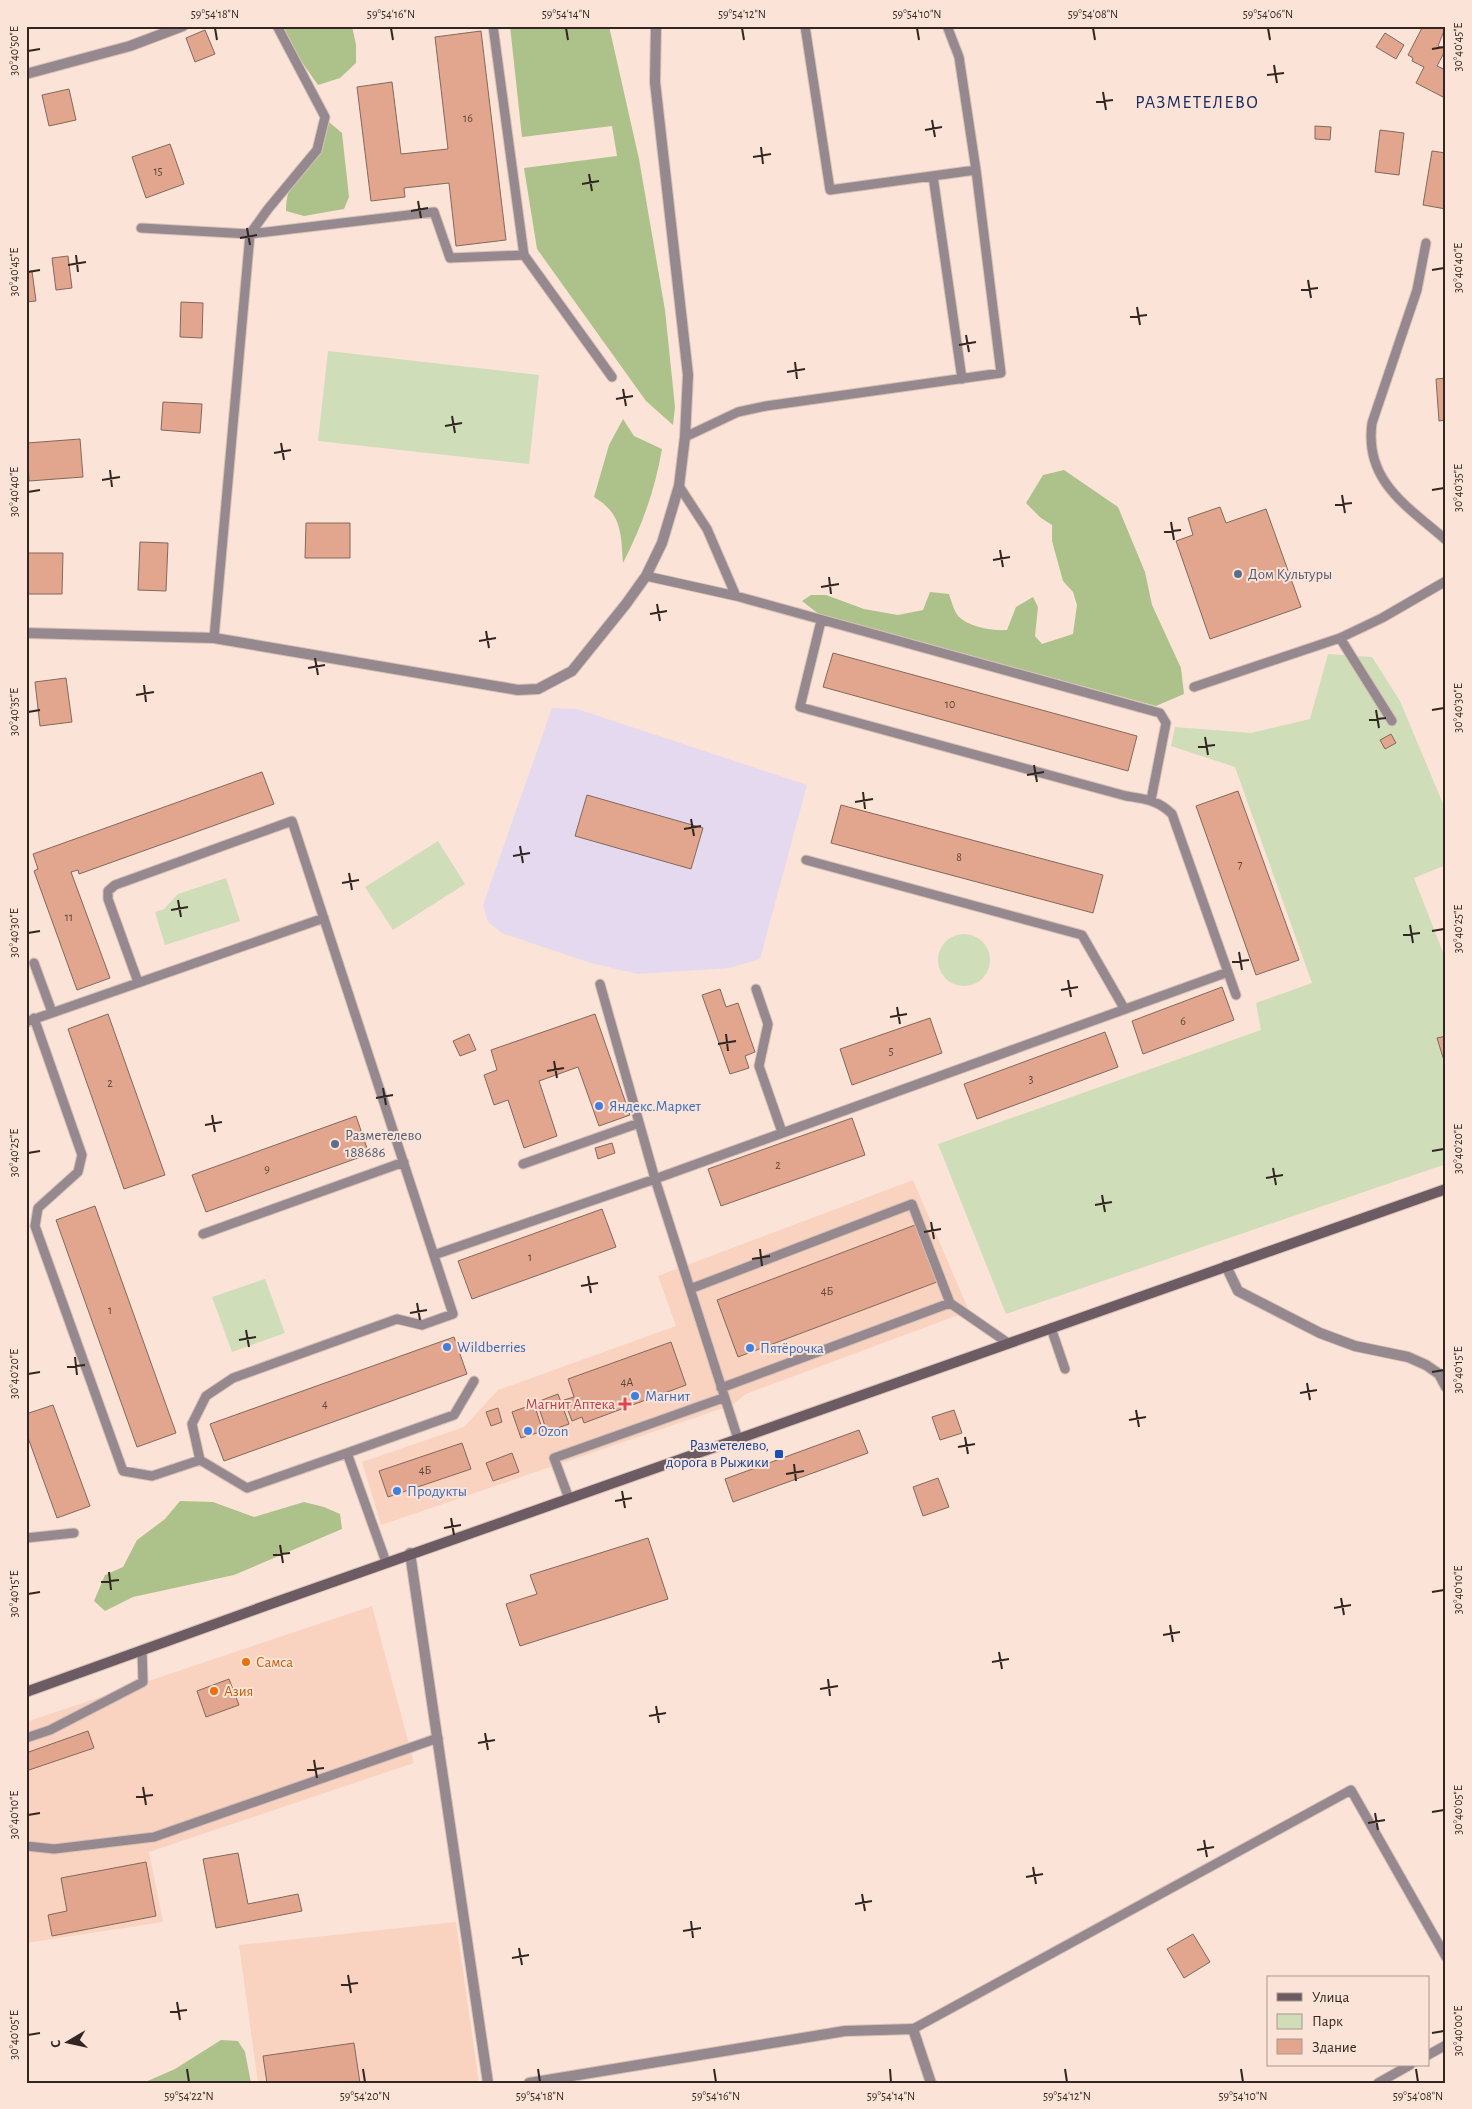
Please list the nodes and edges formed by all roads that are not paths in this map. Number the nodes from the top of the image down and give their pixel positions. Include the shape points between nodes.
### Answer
1 (183, 26) edge
2 (277, 26) edge
3 (493, 26) edge
4 (656, 26) edge
5 (805, 26) edge
6 (947, 26) edge
7 (26, 74) edge
8 (976, 170) junction
9 (933, 176) junction
10 (141, 228) dead end
11 (250, 234) junction
12 (1426, 243) dead end
13 (524, 255) junction
14 (612, 376) dead end
15 (962, 379) junction
16 (685, 437) junction
17 (679, 486) junction
18 (1446, 540) edge
19 (646, 576) junction
20 (1446, 581) edge
21 (736, 596) junction
22 (821, 621) junction
23 (26, 633) edge
24 (214, 638) junction
25 (1340, 638) junction
26 (1194, 687) dead end
27 (1392, 721) dead end
28 (1151, 800) junction
29 (806, 860) dead end
30 (324, 918) junction
31 (34, 963) dead end
32 (1228, 972) junction
33 (138, 982) junction
34 (600, 984) dead end
35 (756, 989) dead end
36 (1236, 996) dead end
37 (1124, 1008) junction
38 (52, 1012) junction
39 (30, 1020) edge
40 (639, 1123) junction
41 (782, 1132) junction
42 (404, 1162) junction
43 (523, 1164) dead end
44 (655, 1179) junction
45 (1446, 1189) edge
46 (203, 1234) dead end
47 (434, 1255) junction
48 (1226, 1266) junction
49 (690, 1289) junction
50 (950, 1303) junction
51 (1051, 1328) junction
52 (1008, 1343) junction
53 (1065, 1370) dead end
54 (1442, 1373) edge
55 (474, 1381) dead end
56 (1446, 1387) edge
57 (721, 1388) junction
58 (723, 1398) junction
59 (738, 1439) junction
60 (347, 1453) junction
61 (200, 1460) junction
62 (568, 1496) junction
63 (74, 1533) dead end
64 (26, 1538) edge
65 (410, 1553) junction
66 (386, 1562) junction
67 (142, 1650) junction
68 (26, 1692) edge
69 (26, 1738) edge
70 (438, 1738) junction
71 (26, 1846) edge
72 (1446, 1957) edge
73 (912, 2029) junction
74 (1446, 2046) edge
75 (1430, 2054) edge
76 (1408, 2066) edge
77 (488, 2083) edge
78 (530, 2083) edge
79 (931, 2083) edge
80 (1378, 2083) edge

1 - 7 street via 130,46
2 - 11 lane via 325,116 317,150
3 - 13 lane
4 - 16 street via 655,82 688,375
5 - 9 lane via 830,190
6 - 8 lane via 959,57
8 - 9 lane
8 - 15 lane via 1001,373
9 - 15 lane
10 - 11 lane
11 - 13 lane via 434,212 450,258
11 - 24 lane
12 - 18 lane via 1417,290 1372,423 1370,441 1383,482
13 - 14 lane
15 - 16 lane via 766,406 738,412
16 - 17 street
17 - 19 street via 662,543
17 - 21 lane via 707,528
19 - 21 lane
19 - 24 street via 572,671 538,689 518,690
20 - 25 lane
21 - 22 lane
22 - 28 lane via 1160,713 1166,723
22 - 28 lane via 800,707 1126,796
23 - 24 street
25 - 26 lane
25 - 27 lane
28 - 32 lane via 1172,814
29 - 37 lane via 1082,935
30 - 33 lane
30 - 33 lane via 292,821 115,885 108,891 108,899
30 - 42 lane
31 - 38 lane
32 - 36 lane
32 - 37 lane
33 - 38 lane
34 - 40 lane
35 - 41 lane via 768,1024 759,1066
37 - 41 lane
38 - 39 lane
39 - 61 lane via 82,1155 78,1172 38,1208 35,1226 123,1471 152,1476
40 - 43 lane
40 - 44 lane
41 - 44 lane
42 - 46 lane
42 - 47 lane
44 - 47 lane
44 - 49 lane
45 - 48 main road
47 - 61 lane via 453,1314 422,1325 397,1320 234,1378 206,1396 192,1424
48 - 51 main road
48 - 54 street via 1238,1291 1320,1333 1355,1346 1408,1357
49 - 50 lane via 912,1204
49 - 57 lane
50 - 52 lane
50 - 57 lane
51 - 52 main road
51 - 53 lane
52 - 59 main road
54 - 56 street
55 - 60 lane via 454,1415
57 - 58 lane
58 - 59 lane
58 - 62 lane via 554,1458
59 - 62 main road
60 - 61 lane via 247,1488
60 - 66 lane
62 - 65 main road
63 - 64 lane
65 - 66 main road
65 - 70 street
66 - 67 main road
67 - 68 main road
67 - 69 lane via 143,1682 50,1730
70 - 71 lane via 154,1837 54,1850
70 - 77 street
72 - 73 lane via 1351,1790
73 - 78 street via 845,2031
73 - 79 street
74 - 75 lane
76 - 80 lane

